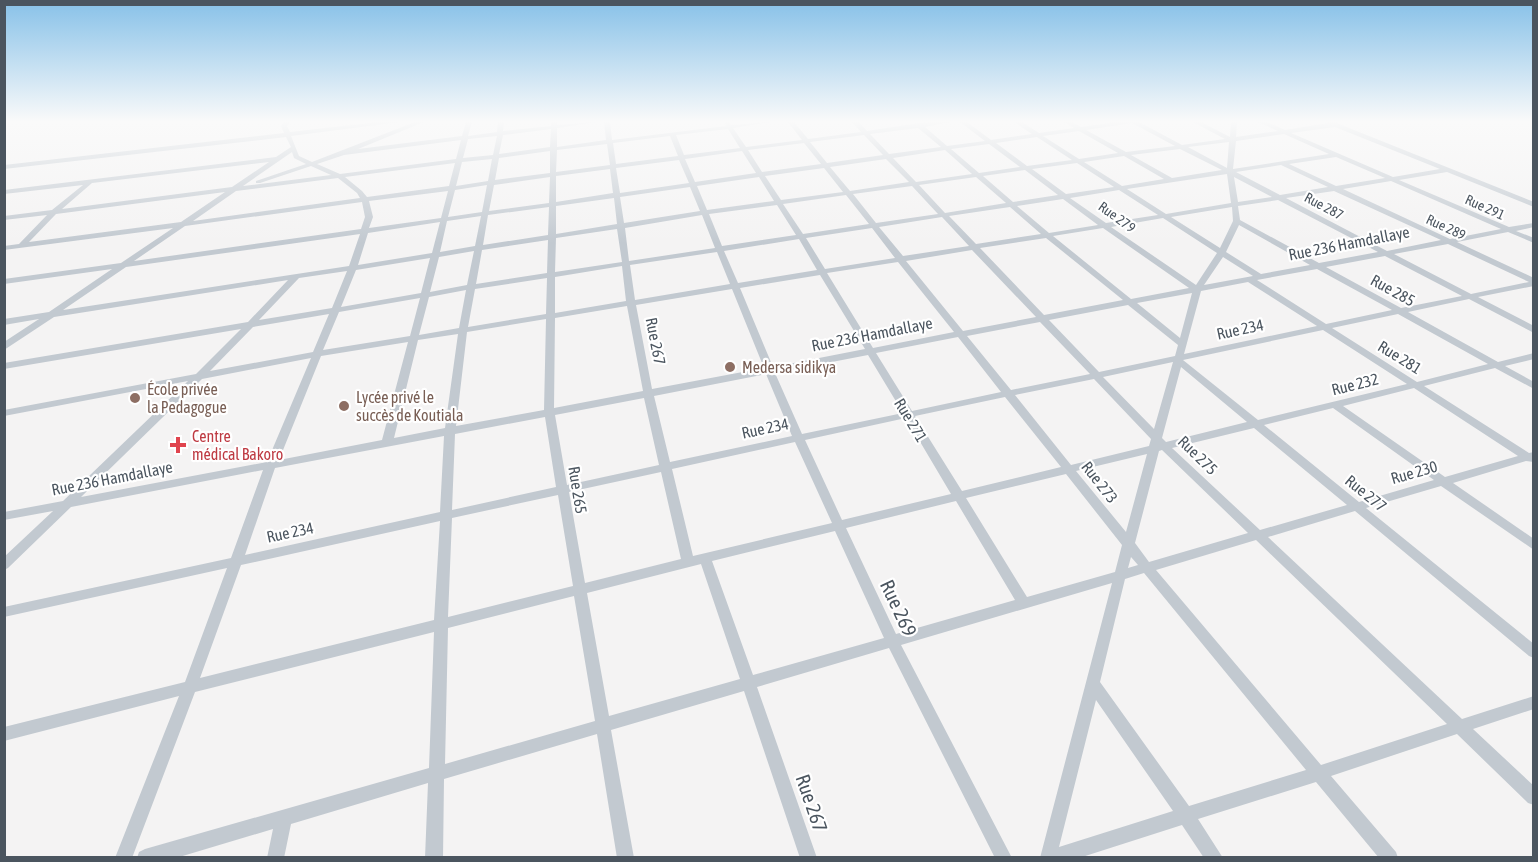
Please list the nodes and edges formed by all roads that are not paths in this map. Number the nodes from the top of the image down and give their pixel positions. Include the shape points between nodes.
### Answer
1 (39, 162) edge
2 (245, 162) edge
3 (274, 162) edge
4 (307, 162) edge
5 (316, 162) edge
6 (449, 162) edge
7 (459, 162) edge
8 (495, 162) edge
9 (553, 162) edge
10 (612, 162) edge
11 (650, 162) edge
12 (684, 162) edge
13 (752, 162) edge
14 (823, 162) edge
15 (852, 162) edge
16 (892, 162) edge
17 (962, 162) edge
18 (1018, 162) edge
19 (1069, 162) edge
20 (1080, 162) edge
21 (1138, 162) edge
22 (1211, 162) edge
23 (1231, 162) edge
24 (1293, 162) edge
25 (1352, 162) edge
26 (1429, 162) edge
27 (311, 164) junction
28 (1282, 164) junction
29 (826, 166) junction
30 (4, 167) edge
31 (613, 167) junction
32 (1026, 168) junction
33 (1448, 170) junction
34 (1230, 172) junction
35 (553, 175) junction
36 (761, 175) junction
37 (977, 175) junction
38 (339, 176) junction
39 (1392, 180) junction
40 (91, 181) junction
41 (1172, 181) junction
42 (491, 183) junction
43 (693, 184) junction
44 (913, 184) junction
45 (235, 189) junction
46 (452, 189) junction
47 (1121, 189) junction
48 (1335, 189) junction
49 (4, 192) edge
50 (848, 193) junction
51 (617, 195) junction
52 (1065, 197) junction
53 (1280, 198) junction
54 (365, 200) junction
55 (779, 203) junction
56 (553, 204) junction
57 (1011, 205) junction
58 (1533, 205) edge
59 (1235, 206) junction
60 (54, 212) junction
61 (704, 213) junction
62 (485, 214) junction
63 (944, 215) junction
64 (1165, 216) junction
65 (4, 218) edge
66 (444, 219) junction
67 (1237, 221) junction
68 (181, 224) junction
69 (1533, 225) edge
70 (621, 226) junction
71 (874, 226) junction
72 (1105, 226) junction
73 (1508, 230) junction
74 (365, 231) junction
75 (1047, 236) junction
76 (552, 237) junction
77 (801, 237) junction
78 (1533, 241) edge
79 (1448, 242) junction
80 (22, 245) junction
81 (974, 247) junction
82 (4, 248) edge
83 (479, 248) junction
84 (719, 249) junction
85 (1221, 252) junction
86 (1386, 253) junction
87 (435, 255) junction
88 (901, 259) junction
89 (626, 263) junction
90 (124, 264) junction
91 (1318, 266) junction
92 (353, 267) junction
93 (822, 272) junction
94 (551, 275) junction
95 (298, 276) junction
96 (1260, 277) junction
97 (1249, 279) junction
98 (4, 282) edge
99 (1533, 282) edge
100 (734, 286) junction
101 (472, 287) junction
102 (1197, 290) junction
103 (425, 295) junction
104 (1468, 297) junction
105 (1128, 302) junction
106 (631, 303) junction
107 (335, 310) junction
108 (1400, 311) junction
109 (54, 314) junction
110 (551, 316) junction
111 (1043, 318) junction
112 (4, 322) edge
113 (249, 325) junction
114 (1324, 327) junction
115 (464, 330) junction
116 (1533, 330) edge
117 (962, 334) junction
118 (414, 338) junction
119 (1182, 344) junction
120 (4, 347) edge
121 (869, 351) junction
122 (317, 354) junction
123 (1533, 356) edge
124 (1178, 360) junction
125 (1496, 365) junction
126 (4, 366) edge
127 (768, 370) junction
128 (1098, 375) junction
129 (198, 376) junction
130 (1415, 385) junction
131 (1533, 386) edge
132 (648, 393) junction
133 (1010, 394) junction
134 (1334, 404) junction
135 (549, 412) junction
136 (4, 413) edge
137 (908, 415) junction
138 (1254, 424) junction
139 (450, 431) junction
140 (798, 438) junction
141 (387, 443) junction
142 (1158, 444) junction
143 (1531, 458) edge
144 (271, 465) junction
145 (666, 467) junction
146 (1069, 469) junction
147 (1443, 481) junction
148 (560, 489) junction
149 (957, 496) junction
150 (70, 503) junction
151 (1355, 506) junction
152 (445, 515) junction
153 (4, 516) edge
154 (839, 525) junction
155 (1258, 535) junction
156 (1128, 544) junction
157 (1533, 546) edge
158 (705, 558) junction
159 (236, 561) junction
160 (688, 563) junction
161 (4, 565) edge
162 (1147, 567) junction
163 (1120, 575) junction
164 (578, 590) junction
165 (1023, 603) junction
166 (4, 612) edge
167 (441, 624) junction
168 (892, 641) junction
169 (1533, 652) edge
170 (748, 682) junction
171 (1092, 684) junction
172 (190, 687) junction
173 (1533, 702) edge
174 (602, 725) junction
175 (1459, 726) junction
176 (4, 734) edge
177 (436, 773) junction
178 (1319, 773) junction
179 (1533, 797) edge
180 (1185, 816) junction
181 (284, 817) junction
182 (123, 858) edge
183 (145, 858) edge
184 (275, 858) edge
185 (434, 858) edge
186 (626, 858) edge
187 (809, 858) edge
188 (1004, 858) edge
189 (1049, 858) edge
190 (1215, 858) edge
191 (1390, 858) edge

1 - 30 street
2 - 40 street
3 - 45 street
4 - 27 street
5 - 27 street
6 - 38 street
7 - 46 street
8 - 42 street
9 - 35 street, Rue 265
10 - 31 street, Rue 267
11 - 31 street
12 - 43 street, Rue 269
13 - 36 street, Rue 271
14 - 29 street, Rue 273
15 - 29 street
16 - 44 street, Rue 275
17 - 37 street
18 - 32 street, Rue 279
19 - 32 street
20 - 47 street
21 - 41 street
22 - 34 street, Rue 287
23 - 34 street
24 - 28 street
25 - 39 street, Rue 291
26 - 33 street
27 - 38 street
27 - 45 street
28 - 34 street
28 - 48 street, Rue 289
29 - 36 street
29 - 50 street, Rue 273
31 - 35 street
31 - 51 street, Rue 267
32 - 37 street
32 - 52 street, Rue 279
33 - 39 street
33 - 58 street
34 - 41 street
34 - 53 street, Rue 287
34 - 59 street
35 - 42 street
35 - 56 street, Rue 265
36 - 43 street
36 - 55 street, Rue 271
37 - 44 street
37 - 57 street
38 - 45 street
38 - 54 street
39 - 48 street
39 - 73 street, Rue 291
40 - 49 street
40 - 60 street
41 - 47 street
42 - 46 street
42 - 62 street
43 - 51 street
43 - 61 street, Rue 269
44 - 50 street
44 - 63 street, Rue 275
45 - 60 street
45 - 68 street
46 - 54 street
46 - 66 street
47 - 52 street
47 - 64 street
48 - 53 street
48 - 79 street, Rue 289
50 - 55 street
50 - 71 street, Rue 273
51 - 56 street
51 - 70 street, Rue 267
52 - 57 street
52 - 72 street, Rue 279
53 - 59 street
53 - 86 street, Rue 287
54 - 68 street
54 - 74 street via 369,217
55 - 61 street
55 - 77 street, Rue 271
56 - 62 street
56 - 76 street, Rue 265
57 - 63 street
57 - 75 street
59 - 64 street
59 - 67 street
60 - 65 street
60 - 80 street
61 - 70 street
61 - 84 street, Rue 269
62 - 66 street
62 - 83 street
63 - 71 street
63 - 81 street, Rue 275
64 - 72 street
64 - 85 street
66 - 74 street
66 - 87 street
67 - 85 street
67 - 91 street, Rue 285
68 - 80 street
68 - 90 street
69 - 73 street, Rue 236 Hamdallaye
70 - 76 street
70 - 89 street, Rue 267
71 - 77 street
71 - 88 street, Rue 273
72 - 75 street
72 - 102 street, Rue 279
73 - 78 street, Rue 291
73 - 79 street, Rue 236 Hamdallaye
74 - 90 street
74 - 92 street
75 - 81 street
75 - 105 street
76 - 83 street
76 - 94 street, Rue 265
77 - 84 street
77 - 93 street, Rue 271
79 - 86 street, Rue 236 Hamdallaye
79 - 99 street, Rue 289
80 - 82 street
81 - 88 street
81 - 111 street, Rue 275
83 - 87 street
83 - 101 street
84 - 89 street
84 - 100 street, Rue 269
85 - 96 street
85 - 102 street
86 - 91 street, Rue 236 Hamdallaye
86 - 104 street, Rue 287
87 - 92 street
87 - 103 street
88 - 93 street
88 - 117 street, Rue 273
89 - 94 street
89 - 106 street, Rue 267
90 - 98 street
90 - 109 street
91 - 96 street, Rue 236 Hamdallaye
91 - 108 street, Rue 285
92 - 95 street
92 - 107 street
93 - 100 street
93 - 121 street, Rue 271
94 - 101 street
94 - 110 street, Rue 265
95 - 109 street
95 - 113 street
96 - 97 street, Rue 236 Hamdallaye
97 - 102 street, Rue 236 Hamdallaye
97 - 114 street, Rue 281
99 - 104 street, Rue 234
100 - 106 street
100 - 127 street, Rue 269
101 - 103 street
101 - 115 street
102 - 105 street, Rue 236 Hamdallaye
102 - 119 street
103 - 107 street
103 - 118 street
104 - 108 street, Rue 234
104 - 116 street, Rue 287
105 - 111 street, Rue 236 Hamdallaye
105 - 119 street
106 - 110 street
106 - 132 street, Rue 267
107 - 113 street
107 - 122 street
108 - 114 street, Rue 234
108 - 125 street, Rue 285
109 - 112 street
109 - 120 street
110 - 115 street
110 - 135 street, Rue 265
111 - 117 street, Rue 236 Hamdallaye
111 - 128 street, Rue 275
113 - 126 street
113 - 129 street
114 - 124 street, Rue 234
114 - 130 street, Rue 281
115 - 118 street
115 - 139 street
117 - 121 street, Rue 236 Hamdallaye
117 - 133 street, Rue 273
118 - 122 street
118 - 141 street
119 - 124 street
121 - 127 street, Rue 236 Hamdallaye
121 - 137 street, Rue 271
122 - 129 street
122 - 144 street
123 - 125 street, Rue 232
124 - 128 street, Rue 234
124 - 138 street, Rue 277
124 - 142 street
125 - 130 street, Rue 232
125 - 131 street, Rue 285
127 - 132 street, Rue 236 Hamdallaye
127 - 140 street, Rue 269
128 - 133 street, Rue 234
128 - 142 street, Rue 275
129 - 136 street
129 - 150 street
130 - 134 street, Rue 232
130 - 143 street, Rue 281
132 - 135 street, Rue 236 Hamdallaye
132 - 145 street, Rue 267
133 - 137 street, Rue 234
133 - 146 street, Rue 273
134 - 138 street, Rue 232
134 - 147 street
135 - 139 street, Rue 236 Hamdallaye
135 - 148 street, Rue 265
137 - 140 street, Rue 234
137 - 149 street, Rue 271
138 - 142 street, Rue 232
138 - 151 street, Rue 277
139 - 141 street, Rue 236 Hamdallaye
139 - 152 street
140 - 145 street, Rue 234
140 - 154 street, Rue 269
141 - 144 street, Rue 236 Hamdallaye
142 - 146 street, Rue 232
142 - 155 street, Rue 275
142 - 156 street
143 - 147 street, Rue 230
144 - 150 street, Rue 236 Hamdallaye
144 - 159 street
145 - 148 street, Rue 234
145 - 160 street, Rue 267
146 - 149 street, Rue 232
146 - 156 street, Rue 273
147 - 151 street, Rue 230
147 - 157 street
148 - 152 street, Rue 234
148 - 164 street, Rue 265
149 - 154 street, Rue 232
149 - 165 street, Rue 271
150 - 153 street, Rue 236 Hamdallaye
150 - 161 street
151 - 155 street, Rue 230
151 - 169 street, Rue 277
152 - 159 street, Rue 234
152 - 167 street
154 - 158 street, Rue 232
154 - 168 street, Rue 269
155 - 162 street, Rue 230
155 - 175 street, Rue 275
156 - 162 street, Rue 273
156 - 163 street
158 - 160 street, Rue 232
158 - 170 street, Rue 267
159 - 166 street, Rue 234
159 - 172 street
160 - 164 street, Rue 232
162 - 163 street, Rue 230
162 - 178 street, Rue 273
163 - 165 street, Rue 230
163 - 171 street
164 - 167 street, Rue 232
164 - 174 street, Rue 265
165 - 168 street, Rue 230
167 - 172 street, Rue 232
167 - 177 street
168 - 170 street, Rue 230
168 - 188 street, Rue 269
170 - 174 street, Rue 230
170 - 187 street, Rue 267
171 - 180 street
171 - 189 street
172 - 176 street, Rue 232
172 - 182 street
173 - 175 street
174 - 177 street, Rue 230
174 - 186 street, Rue 265
175 - 178 street
175 - 179 street, Rue 275
177 - 181 street, Rue 230
177 - 185 street
178 - 180 street
178 - 191 street, Rue 273
180 - 189 street
180 - 190 street
181 - 183 street, Rue 230
181 - 184 street

